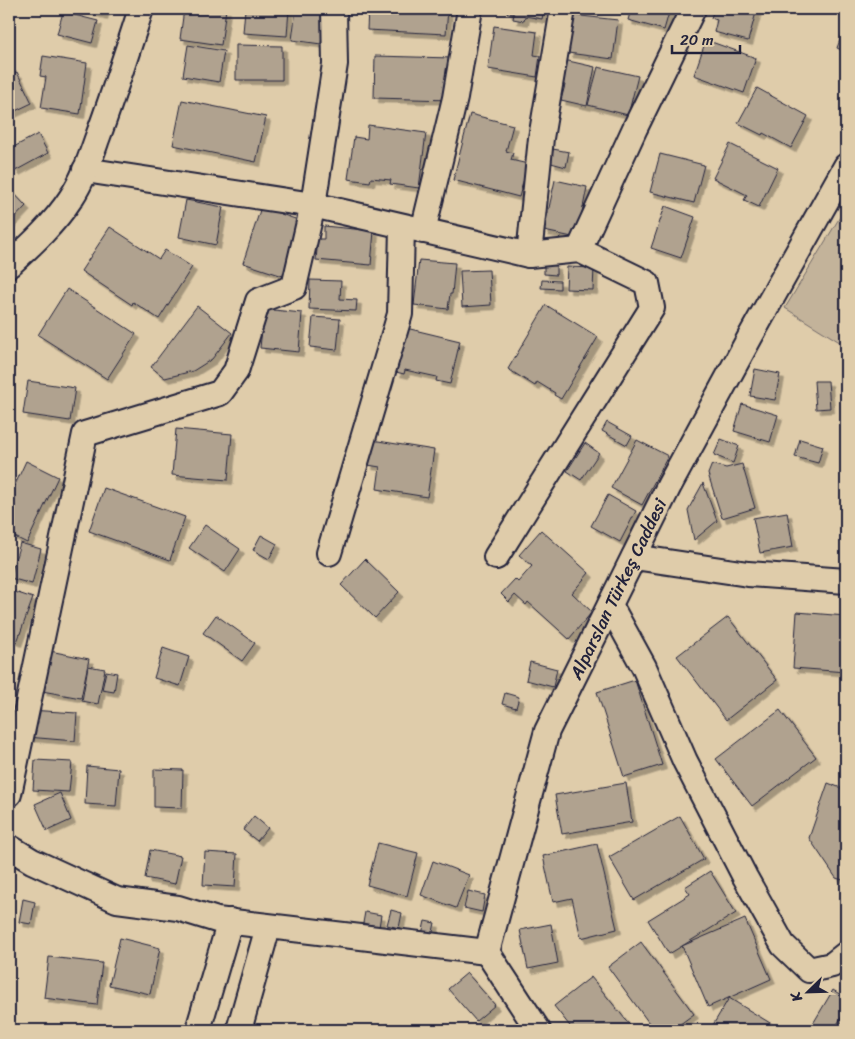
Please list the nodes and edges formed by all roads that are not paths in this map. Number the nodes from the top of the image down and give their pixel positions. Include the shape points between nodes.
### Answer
1 (141, 9) edge
2 (334, 9) edge
3 (470, 9) edge
4 (563, 9) edge
5 (693, 9) edge
6 (846, 166) edge
7 (85, 170) junction
8 (313, 206) junction
9 (413, 229) junction
10 (579, 250) junction
11 (529, 255) junction
12 (9, 264) edge
13 (329, 553) dead end
14 (496, 557) dead end
15 (634, 557) junction
16 (846, 581) edge
17 (610, 605) junction
18 (9, 794) edge
19 (9, 846) edge
20 (230, 921) junction
21 (268, 927) junction
22 (487, 952) junction
23 (846, 954) edge
24 (198, 1030) edge
25 (239, 1030) edge
26 (538, 1030) edge

1 - 7 street
2 - 8 street via 335,64
3 - 9 street via 455,98
4 - 11 street via 541,138
5 - 10 street
6 - 15 street, Alparslan Türkeş Caddesi via 750,337
7 - 8 street
7 - 12 street via 56,218
8 - 9 street
8 - 18 street via 294,287 258,301 236,371 220,394 85,434
9 - 11 street
9 - 13 street via 400,314
10 - 11 street
10 - 14 street via 647,283 652,308
15 - 16 street via 748,574
15 - 17 street, Alparslan Türkeş Caddesi
17 - 22 street, Alparslan Türkeş Caddesi via 547,731
17 - 23 street via 644,668 685,760 783,945 809,970 832,965
19 - 20 street via 32,861 117,900 178,908
20 - 21 street
20 - 24 street
21 - 22 street
21 - 25 street
22 - 26 street

